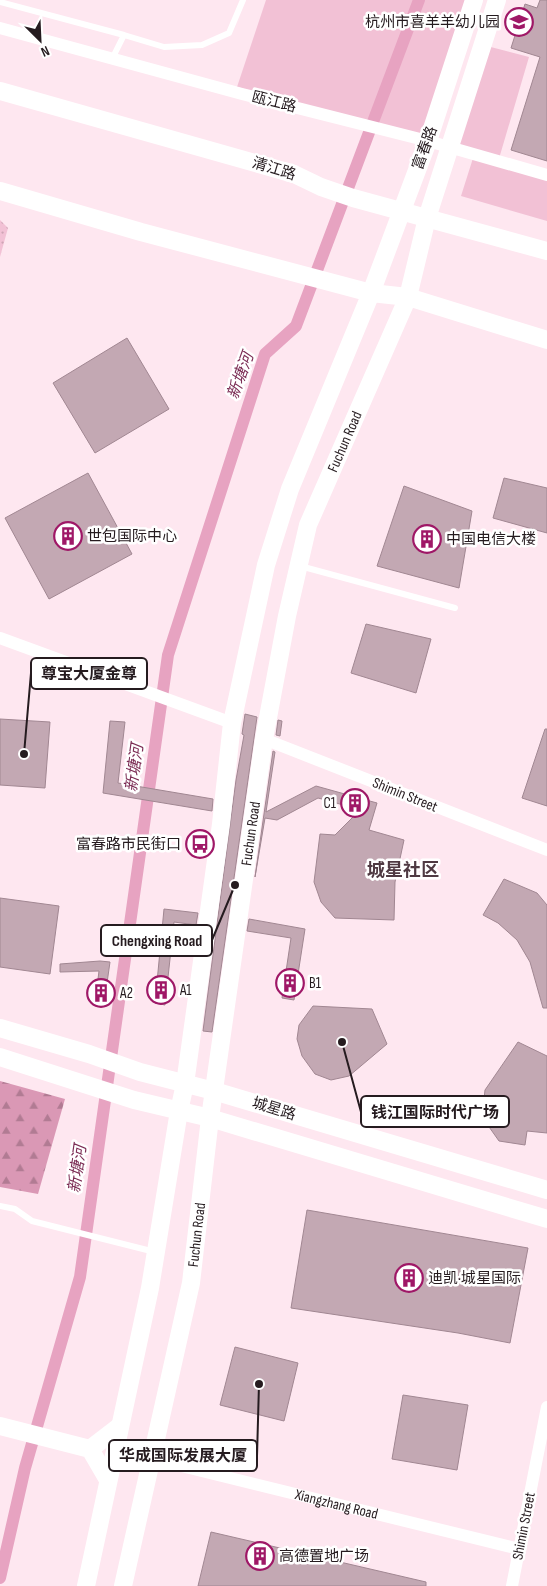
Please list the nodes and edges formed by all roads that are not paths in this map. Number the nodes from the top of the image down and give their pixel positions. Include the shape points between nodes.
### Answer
1 (244, 0) edge
2 (474, 0) edge
3 (497, 0) edge
4 (0, 2) edge
5 (0, 29) edge
6 (124, 35) junction
7 (112, 58) junction
8 (0, 91) edge
9 (428, 141) junction
10 (448, 148) junction
11 (547, 175) edge
12 (0, 191) edge
13 (401, 211) junction
14 (427, 218) junction
15 (547, 251) edge
16 (371, 293) junction
17 (408, 297) junction
18 (547, 340) edge
19 (299, 566) junction
20 (455, 608) dead end
21 (0, 638) edge
22 (232, 723) junction
23 (264, 738) junction
24 (547, 850) edge
25 (0, 1028) edge
26 (0, 1057) edge
27 (185, 1084) junction
28 (214, 1091) junction
29 (179, 1111) junction
30 (210, 1118) junction
31 (547, 1190) edge
32 (0, 1206) edge
33 (547, 1219) edge
34 (156, 1252) junction
35 (547, 1406) edge
36 (120, 1426) junction
37 (8, 1428) edge
38 (90, 1450) junction
39 (153, 1459) junction
40 (108, 1480) junction
41 (519, 1549) junction
42 (86, 1586) edge
43 (123, 1586) edge
44 (512, 1586) edge

1 - 6 lane via 230,34 202,45 164,47
2 - 9 main road, 富春路
3 - 10 main road, 富春路
4 - 6 lane
5 - 7 street, 瓯江路
6 - 7 lane
7 - 9 street, 瓯江路
8 - 13 main road, 清江路 via 294,174 321,187
9 - 10 street, 瓯江路
9 - 13 main road, 富春路
10 - 11 street, 瓯江路
10 - 14 main road, 富春路
12 - 16 main road
13 - 14 main road, 清江路
13 - 16 main road, 富春路
14 - 15 main road, 清江路
14 - 17 main road, Fuchun Road
16 - 17 main road
16 - 22 main road, Fuchun Road via 290,489 266,565
17 - 18 main road
17 - 19 main road, Fuchun Road via 308,525
19 - 20 lane
19 - 23 main road, Fuchun Road
21 - 22 street
22 - 27 main road, Fuchun Road
23 - 24 street, Shimin Street
23 - 28 main road, Fuchun Road
25 - 27 main road, 城星路
26 - 29 main road, 城星路
27 - 28 main road, 城星路
27 - 29 main road, Fuchun Road
28 - 30 main road, Fuchun Road
28 - 31 main road, 城星路
29 - 30 main road, 城星路
29 - 34 main road, Fuchun Road
30 - 33 main road, 城星路
30 - 39 main road, Fuchun Road via 191,1283
32 - 34 lane via 15,1209 32,1221
34 - 36 main road, Fuchun Road
35 - 41 street, Shimin Street
36 - 38 main road
36 - 40 main road, Fuchun Road
37 - 38 main road
38 - 40 main road
39 - 41 street, Xiangzhang Road
39 - 43 main road, Fuchun Road
40 - 42 main road, Fuchun Road
41 - 44 street, Shimin Street

